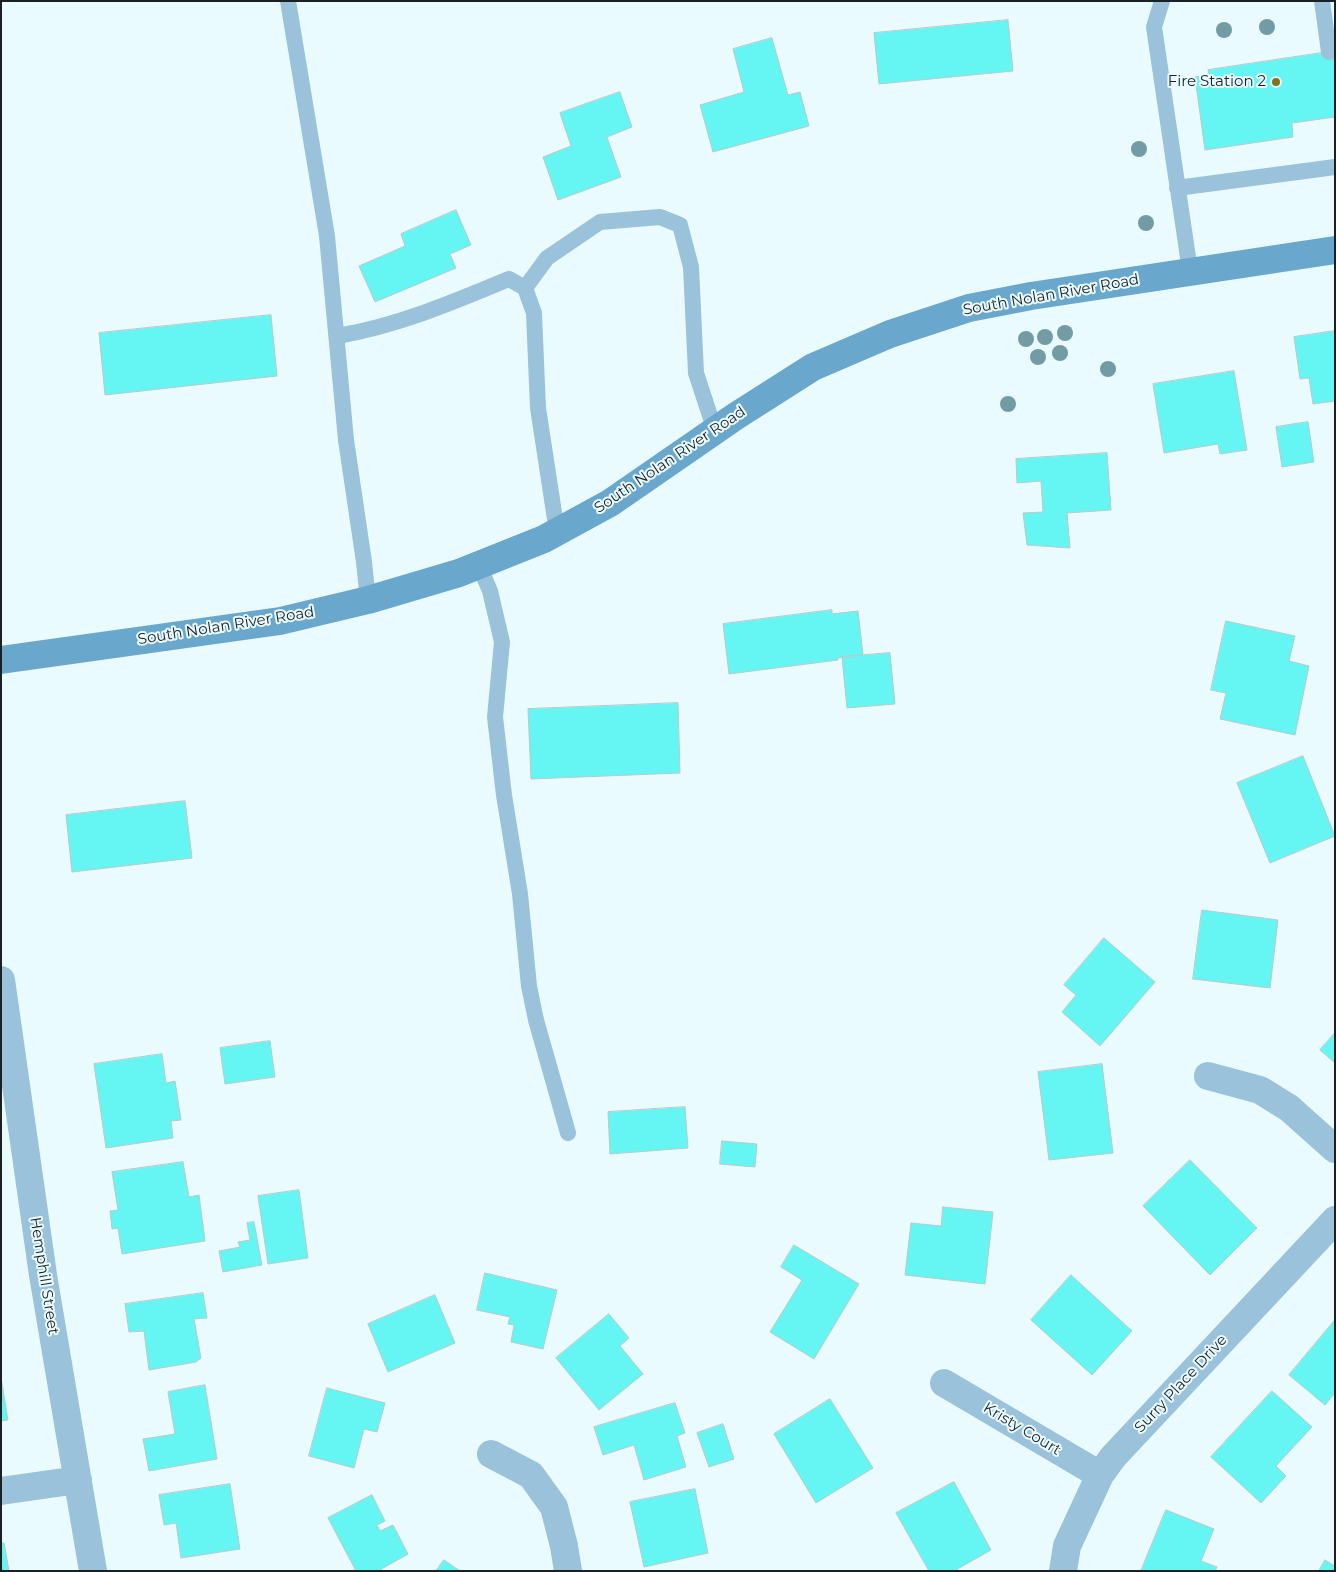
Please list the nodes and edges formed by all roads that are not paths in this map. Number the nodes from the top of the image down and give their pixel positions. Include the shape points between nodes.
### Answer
1 (288, 1) edge
2 (1162, 1) edge
3 (1322, 1) edge
4 (1329, 52) dead end
5 (1335, 167) edge
6 (1177, 188) junction
7 (1335, 250) edge
8 (1190, 272) junction
9 (526, 288) junction
10 (337, 336) junction
11 (715, 430) junction
12 (557, 532) junction
13 (479, 565) junction
14 (368, 600) junction
15 (1, 660) edge
16 (1, 980) edge
17 (1208, 1076) dead end
18 (568, 1133) dead end
19 (1335, 1149) edge
20 (1335, 1220) edge
21 (944, 1382) dead end
22 (491, 1454) dead end
23 (1100, 1475) junction
24 (78, 1480) junction
25 (1, 1491) edge
26 (94, 1571) edge
27 (568, 1571) edge
28 (1063, 1571) edge

1 - 10 lane via 327,236
2 - 6 lane via 1154,27
3 - 4 lane
5 - 6 lane
6 - 8 lane
7 - 8 main road, South Nolan River Road
8 - 11 main road, South Nolan River Road via 969,308 890,334 812,367
9 - 10 lane via 510,279 372,329
9 - 11 lane via 547,258 600,222 660,217 680,225 690,267 696,373
9 - 12 lane via 534,314 538,408
10 - 14 lane via 346,440
11 - 12 main road, South Nolan River Road via 610,503
12 - 13 main road, South Nolan River Road
13 - 14 main road, South Nolan River Road
13 - 18 lane via 490,591 502,642 495,717 530,986 536,1020
14 - 15 main road, South Nolan River Road via 280,621
16 - 24 street, Hemphill Street via 43,1275
17 - 19 street via 1260,1090 1289,1108
20 - 23 street, Surry Place Drive via 1119,1450
21 - 23 street, Kristy Court
22 - 27 street via 531,1475 554,1506
23 - 28 street, Surry Place Drive via 1067,1546
24 - 25 street
24 - 26 street, Hemphill Street

